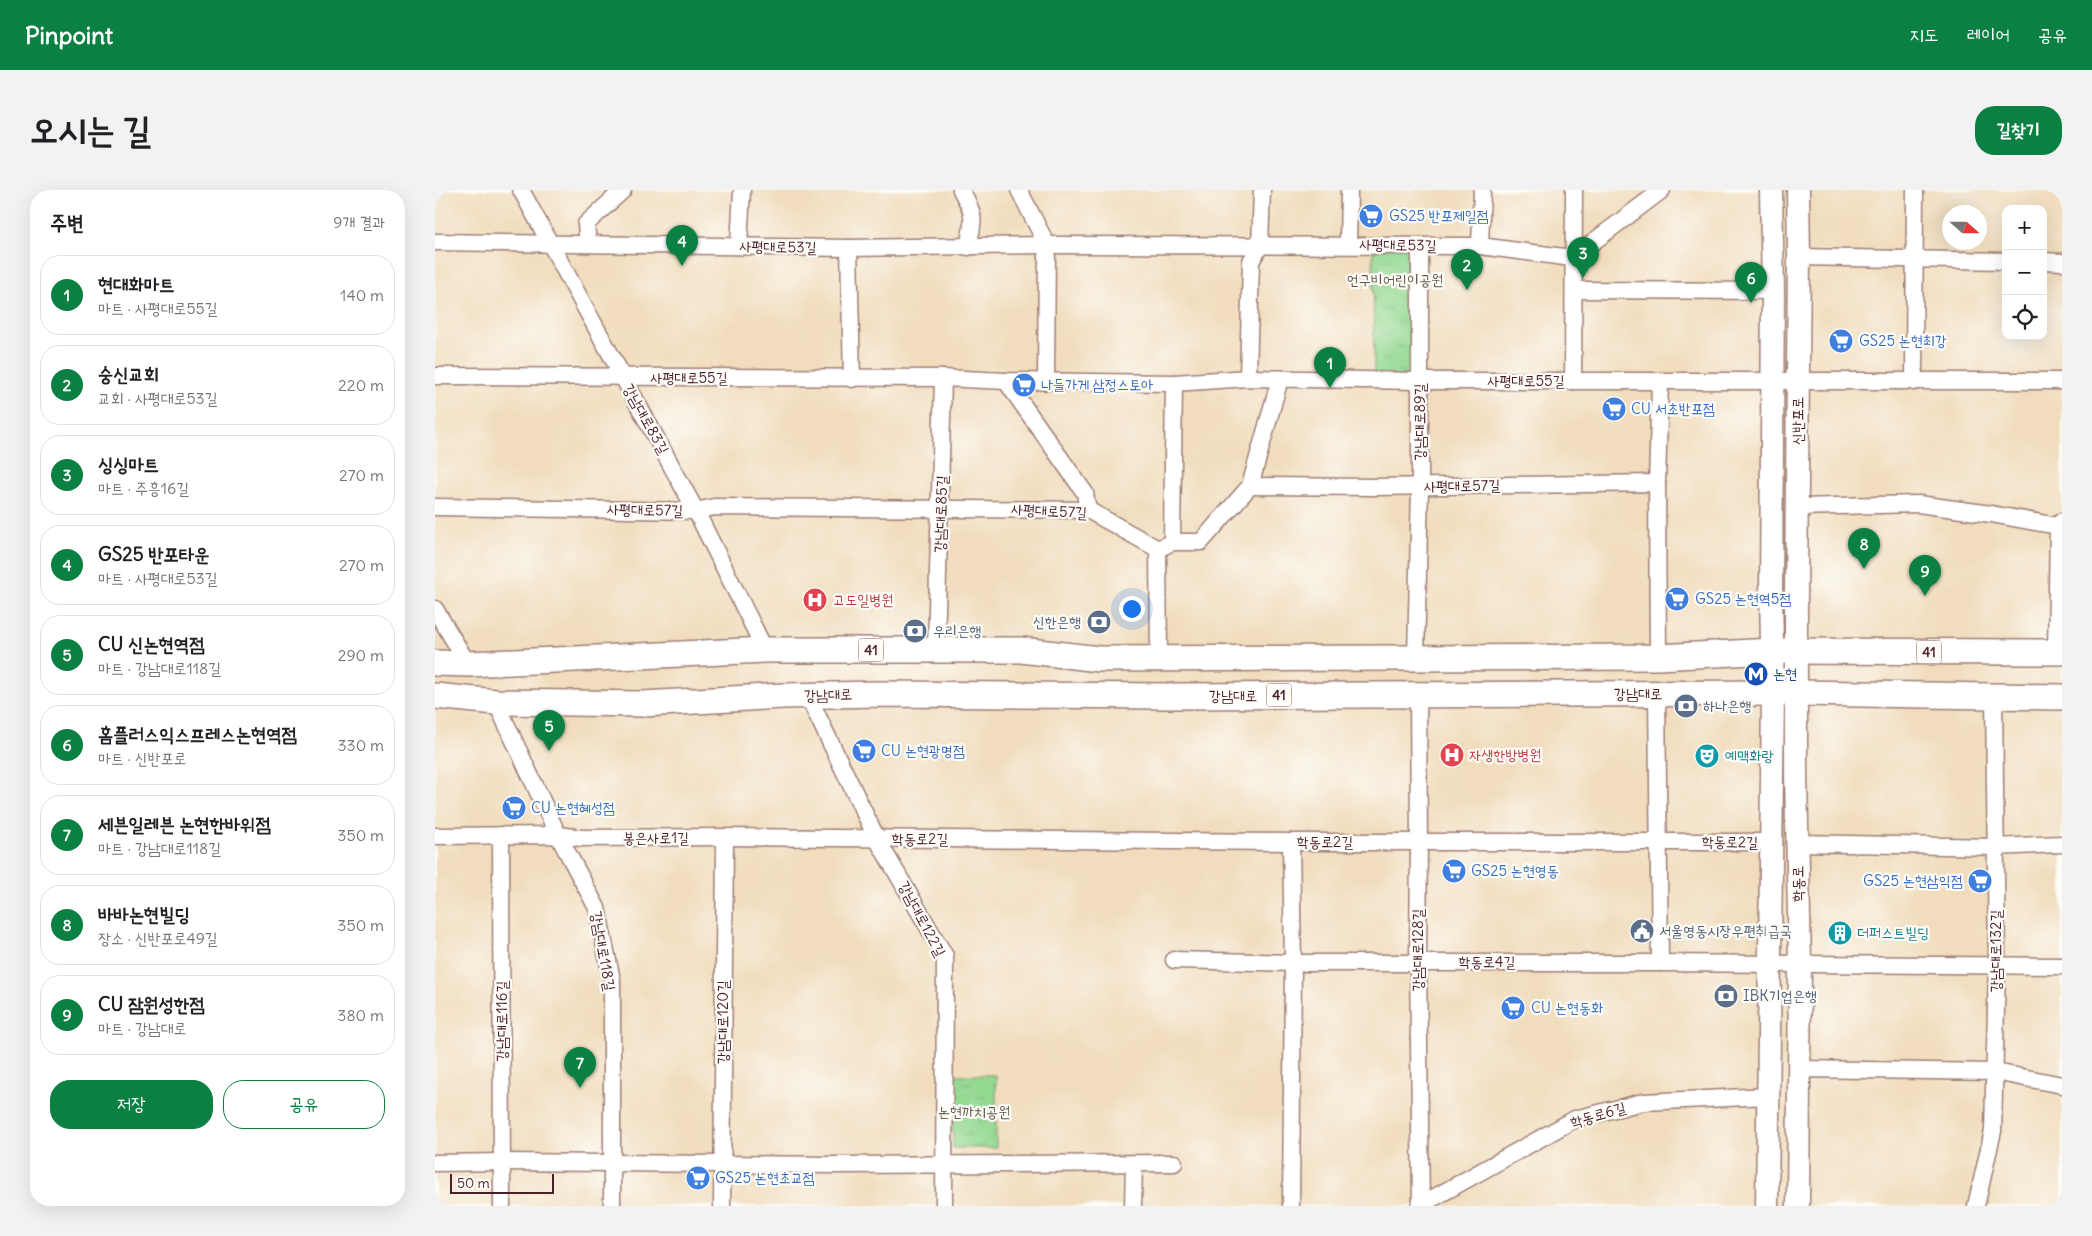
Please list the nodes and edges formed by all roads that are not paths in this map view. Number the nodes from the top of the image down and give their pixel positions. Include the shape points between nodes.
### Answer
1 (522, 190) edge
2 (623, 190) edge
3 (742, 190) edge
4 (961, 190) edge
5 (1019, 190) edge
6 (1262, 190) edge
7 (1349, 190) edge
8 (1482, 190) edge
9 (1574, 190) edge
10 (1662, 190) edge
11 (1771, 190) edge
12 (1798, 190) edge
13 (1915, 190) edge
14 (435, 242) edge
15 (551, 243) junction
16 (588, 244) junction
17 (1348, 244) junction
18 (1047, 245) junction
19 (739, 246) junction
20 (1260, 246) junction
21 (1420, 246) junction
22 (1480, 246) junction
23 (968, 247) junction
24 (849, 248) junction
25 (1799, 257) junction
26 (1572, 258) junction
27 (1915, 260) junction
28 (2002, 261) edge
29 (2047, 261) edge
30 (2062, 262) edge
31 (1574, 290) junction
32 (1773, 292) junction
33 (435, 376) edge
34 (623, 378) junction
35 (943, 378) junction
36 (1248, 378) junction
37 (852, 379) junction
38 (1280, 379) junction
39 (1006, 381) junction
40 (1573, 381) junction
41 (2062, 381) edge
42 (1046, 382) junction
43 (1420, 382) junction
44 (1660, 382) junction
45 (1772, 382) junction
46 (1797, 382) junction
47 (1914, 382) junction
48 (1174, 384) junction
49 (1657, 483) junction
50 (1250, 486) junction
51 (1420, 487) junction
52 (435, 507) edge
53 (1798, 507) junction
54 (941, 508) junction
55 (696, 510) junction
56 (1088, 510) junction
57 (2060, 524) edge
58 (1165, 546) junction
59 (435, 609) edge
60 (765, 650) junction
61 (936, 650) junction
62 (1784, 651) junction
63 (2059, 652) edge
64 (1658, 656) junction
65 (1416, 657) junction
66 (1159, 658) junction
67 (435, 663) edge
68 (468, 664) junction
69 (1418, 694) junction
70 (1657, 694) junction
71 (1785, 694) junction
72 (1994, 694) junction
73 (435, 696) edge
74 (808, 696) junction
75 (2062, 696) edge
76 (496, 702) junction
77 (501, 835) junction
78 (558, 835) junction
79 (435, 836) edge
80 (725, 837) junction
81 (877, 839) junction
82 (1419, 841) junction
83 (1659, 841) junction
84 (1291, 842) junction
85 (1772, 842) junction
86 (1798, 843) junction
87 (2062, 844) edge
88 (1995, 847) junction
89 (1174, 960) dead end
90 (1418, 962) junction
91 (1293, 963) junction
92 (1659, 963) junction
93 (1800, 963) junction
94 (1770, 964) junction
95 (1997, 966) junction
96 (2062, 966) edge
97 (1798, 1069) junction
98 (1995, 1072) junction
99 (2062, 1085) edge
100 (1768, 1096) junction
101 (503, 1162) junction
102 (613, 1162) junction
103 (435, 1164) edge
104 (722, 1164) junction
105 (944, 1164) junction
106 (1134, 1164) junction
107 (1174, 1164) dead end
108 (502, 1206) edge
109 (612, 1206) edge
110 (722, 1206) edge
111 (944, 1206) edge
112 (1133, 1206) edge
113 (1291, 1206) edge
114 (1420, 1206) edge
115 (1767, 1206) edge
116 (1798, 1206) edge
117 (1976, 1206) edge

1 - 15 street, 강남대로83길
2 - 16 street via 586,224
3 - 19 street
4 - 23 street via 974,218
5 - 18 street
6 - 20 street
7 - 17 street
8 - 22 street
9 - 26 street
10 - 26 street
11 - 32 main road, 신반포로
12 - 25 main road, 신반포로
13 - 27 street
14 - 15 street, 사평대로53길
15 - 16 street, 사평대로53길
15 - 34 street, 강남대로83길
16 - 19 street, 사평대로53길
17 - 20 street, 사평대로53길
17 - 21 street, 사평대로53길
18 - 20 street, 사평대로53길
18 - 23 street, 사평대로53길
18 - 42 street
19 - 24 street, 사평대로53길
20 - 36 street via 1251,261
21 - 22 street, 사평대로53길
21 - 43 street, 강남대로89길
22 - 26 street, 사평대로53길
23 - 24 street, 사평대로53길
24 - 37 street
25 - 27 street
25 - 46 main road, 신반포로
26 - 31 street
27 - 28 street
27 - 47 street
29 - 30 street
31 - 32 street
31 - 40 street
32 - 45 main road, 신반포로
33 - 34 street, 사평대로55길
34 - 37 street, 사평대로55길
34 - 55 street, 강남대로83길
35 - 37 street, 사평대로55길
35 - 39 street, 사평대로55길
35 - 54 street, 강남대로85길
36 - 38 street, 사평대로55길
36 - 48 street, 사평대로55길
38 - 43 street, 사평대로55길
38 - 50 street
39 - 42 street, 사평대로55길
39 - 56 street via 1085,493
40 - 43 street, 사평대로55길
40 - 44 street, 사평대로55길
41 - 47 street, 사평대로55길
42 - 48 street, 사평대로55길
43 - 51 street, 강남대로89길
44 - 45 street, 사평대로55길
44 - 49 street
45 - 46 street, 사평대로55길
45 - 62 main road, 신반포로
46 - 47 street, 사평대로55길
46 - 53 main road, 신반포로
48 - 58 street
49 - 51 street, 사평대로57길
49 - 64 street
50 - 51 street, 사평대로57길
50 - 58 street, 사평대로57길 via 1201,542
51 - 65 street, 강남대로89길
52 - 55 street, 사평대로57길
53 - 57 street via 1918,504
53 - 62 main road, 신반포로
54 - 55 street, 사평대로57길 via 714,507
54 - 56 street, 사평대로57길
54 - 61 street, 강남대로85길
55 - 60 street, 강남대로83길
56 - 58 street, 사평대로57길
57 - 63 street
58 - 66 street
59 - 68 street
60 - 61 main road, 41
60 - 68 main road, 41
61 - 66 main road, 41 via 1021,650 1099,659
62 - 63 main road, 41
62 - 64 main road, 41
62 - 71 main road, 신반포로
64 - 65 main road, 41
65 - 66 main road, 41
67 - 68 main road, 41
69 - 70 main road, 강남대로 / 41
69 - 74 main road, 강남대로 / 41
69 - 82 street, 강남대로128길
70 - 71 main road, 강남대로 / 41
70 - 83 street
71 - 72 main road, 강남대로 / 41
71 - 85 main road, 학동로
71 - 86 main road, 학동로
72 - 75 main road, 강남대로 / 41
72 - 88 street, 강남대로132길
73 - 76 main road, 강남대로 / 41
74 - 76 main road, 강남대로 / 41 via 643,704
74 - 81 street, 강남대로122길
76 - 78 street, 강남대로118길
77 - 78 street, 봉은사로1길
77 - 79 street, 봉은사로1길
77 - 101 street, 강남대로116길
78 - 80 street, 봉은사로1길 via 582,838
78 - 102 street, 강남대로118길 via 597,908 612,980
80 - 81 street, 봉은사로1길
80 - 104 street, 강남대로120길
81 - 84 street, 학동로2길
81 - 105 street, 강남대로122길 via 945,956
82 - 83 street, 학동로2길
82 - 84 street, 학동로2길
82 - 90 street, 강남대로128길
83 - 85 street, 학동로2길
83 - 92 street
84 - 91 street
85 - 94 main road, 학동로
86 - 88 street
86 - 93 main road, 학동로
87 - 88 street
88 - 95 street, 강남대로132길
89 - 91 street, 학동로4길
90 - 91 street, 학동로4길
90 - 92 street, 학동로4길
90 - 114 street, 강남대로128길
91 - 113 street
92 - 94 street, 학동로4길
93 - 94 street, 학동로4길
93 - 95 street, 학동로4길
93 - 97 main road, 학동로
94 - 100 main road, 학동로
95 - 96 street, 학동로4길
95 - 98 street, 강남대로132길
97 - 98 street
97 - 116 main road, 학동로
98 - 99 street
98 - 117 street, 강남대로132길 via 1993,1131
100 - 114 street, 학동로6길 via 1643,1102 1575,1119
100 - 115 main road, 학동로
101 - 102 street
101 - 103 street
101 - 108 street, 강남대로116길
102 - 104 street
102 - 109 street, 강남대로118길
104 - 105 street
104 - 110 street, 강남대로120길
105 - 106 street
105 - 111 street, 강남대로122길
106 - 107 street
106 - 112 street

